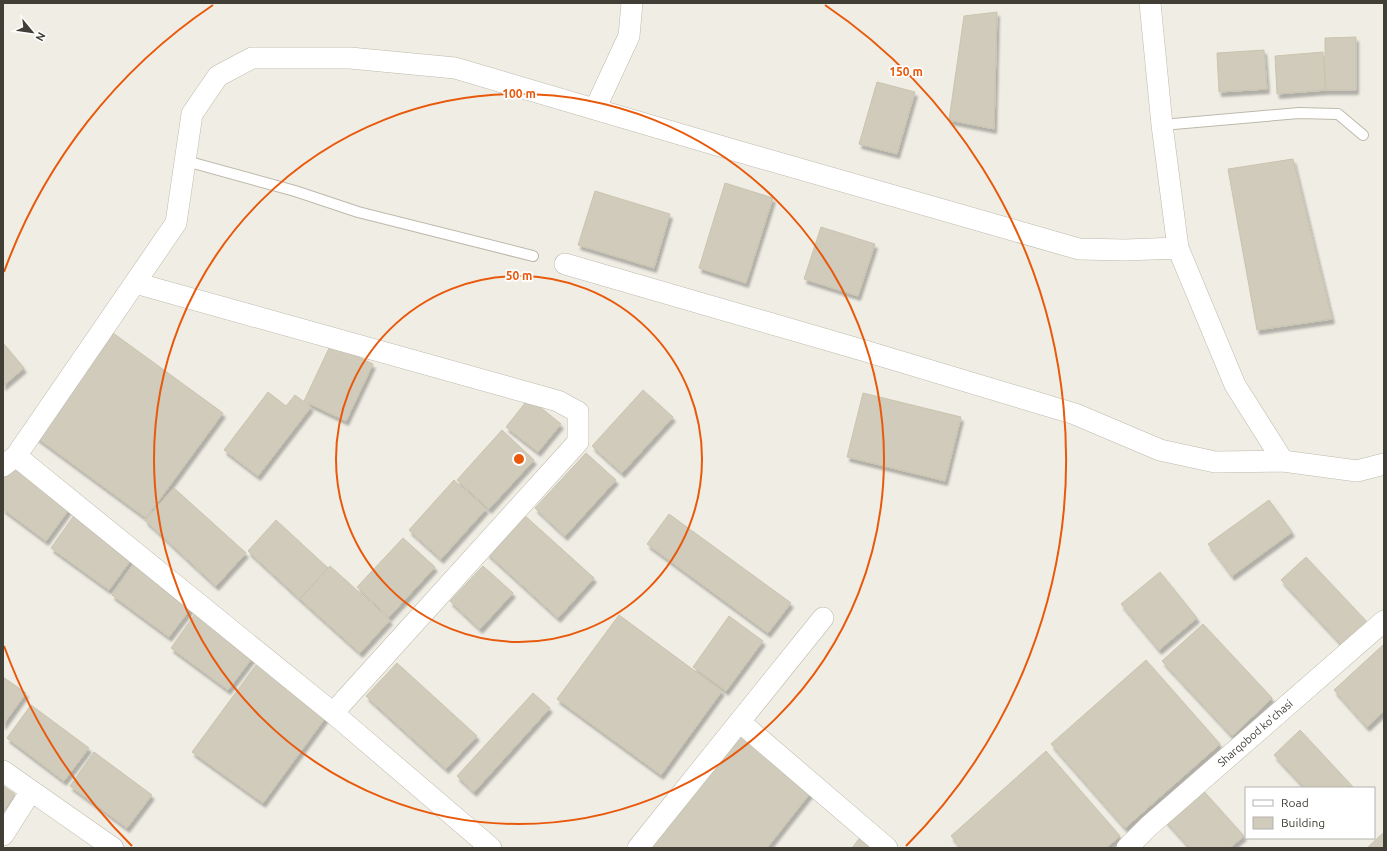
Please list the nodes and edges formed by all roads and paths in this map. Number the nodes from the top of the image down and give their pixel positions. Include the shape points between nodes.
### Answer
1 (632, 3) edge
2 (1150, 3) edge
3 (595, 109) junction
4 (1162, 125) junction
5 (1363, 135) dead end
6 (186, 161) junction
7 (1178, 248) junction
8 (533, 256) dead end
9 (565, 264) dead end
10 (135, 283) junction
11 (9, 461) edge
12 (1283, 461) junction
13 (1384, 464) edge
14 (823, 618) dead end
15 (1384, 621) edge
16 (333, 713) junction
17 (740, 722) junction
18 (3, 771) edge
19 (31, 790) junction
20 (3, 835) edge
21 (113, 848) edge
22 (491, 848) edge
23 (638, 848) edge
24 (887, 848) edge
25 (1127, 848) edge

1 - 3 street via 629,36
2 - 4 street
3 - 6 street via 455,68 350,58 252,58 218,76 192,114
3 - 7 street via 1080,249
4 - 5 lane via 1299,113 1338,114
4 - 7 street
6 - 8 lane via 295,191 358,212
6 - 10 street via 176,223
7 - 12 street via 1235,385
9 - 12 street via 1068,412 1160,450 1215,462
10 - 11 street
10 - 16 street via 558,401 578,412 578,442
11 - 16 street
12 - 13 street via 1357,471
14 - 17 street
15 - 25 street, Sharqobod ko'chasi
16 - 22 street
17 - 23 street
17 - 24 street
18 - 19 street
19 - 20 street
19 - 21 street

